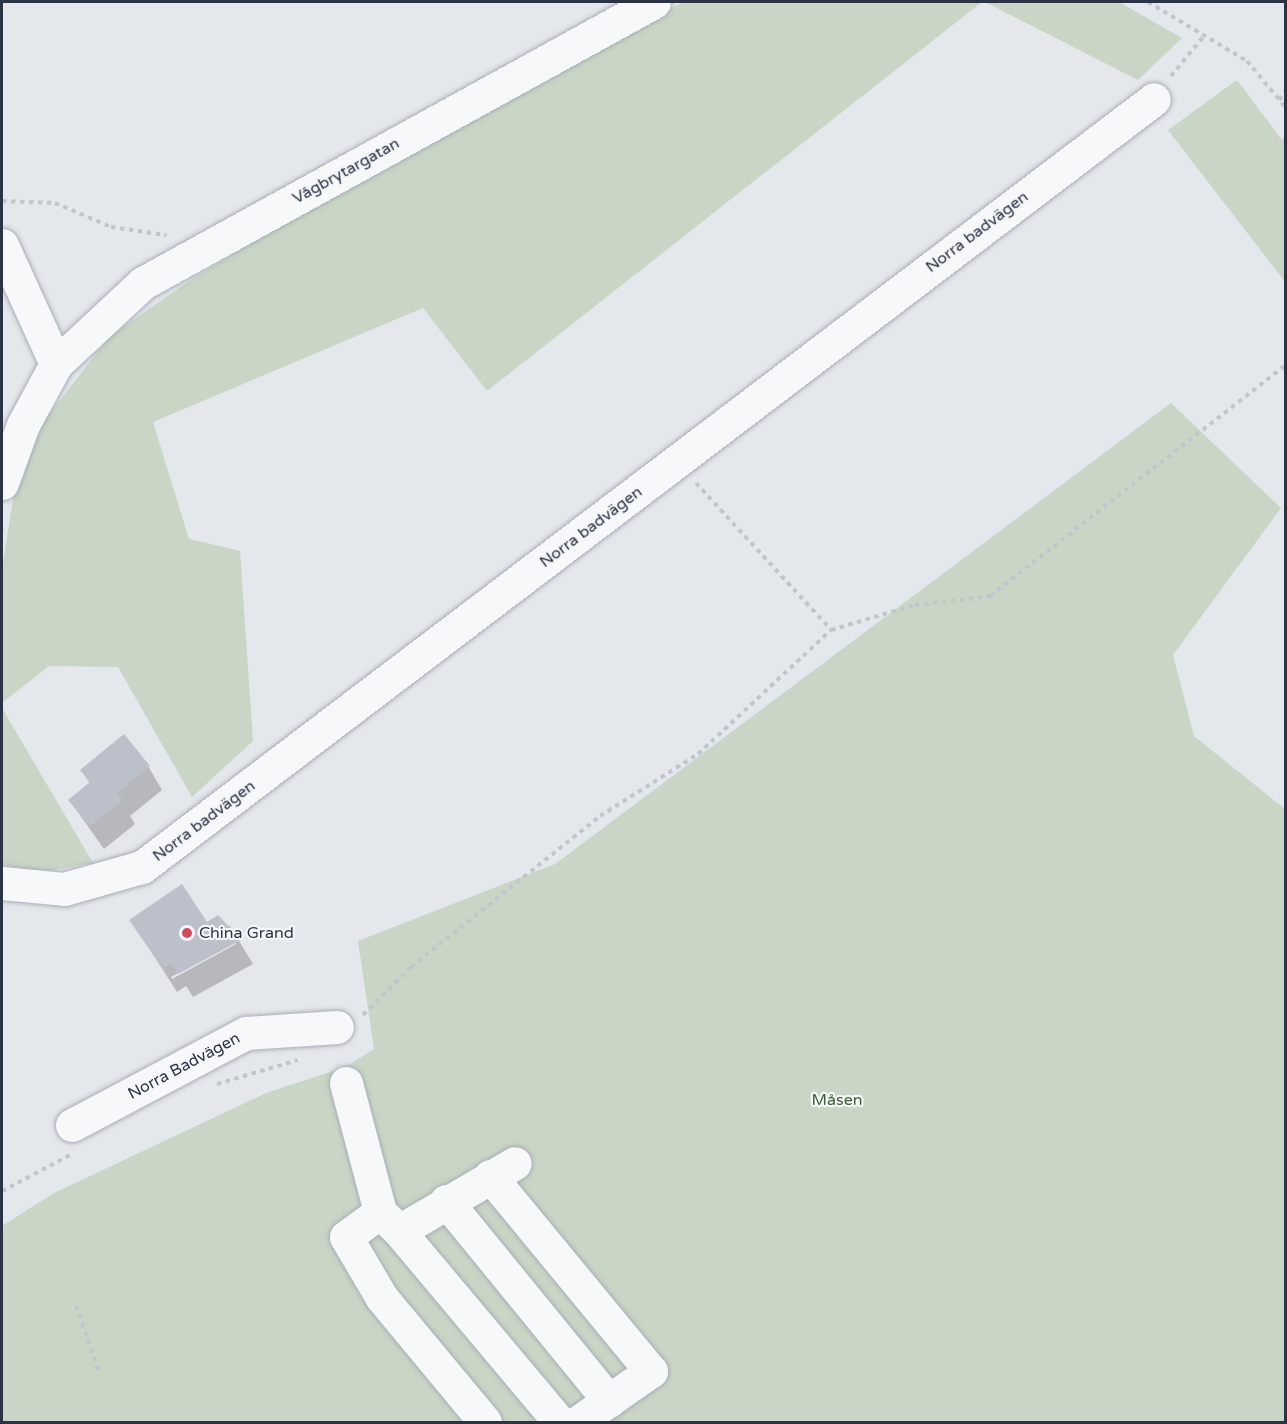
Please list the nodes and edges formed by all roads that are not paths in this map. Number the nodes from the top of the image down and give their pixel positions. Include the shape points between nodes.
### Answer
1 (654, 2) edge
2 (1152, 100) road end
3 (2, 245) edge
4 (56, 364) junction
5 (2, 483) edge
6 (2, 883) edge
7 (338, 1027) road end
8 (346, 1083) dead end
9 (72, 1125) dead end
10 (446, 1201) junction
11 (390, 1221) junction
12 (609, 1401) junction
13 (485, 1422) edge
14 (559, 1422) edge
15 (578, 1422) edge

1 - 4 street, Vågbrytargatan via 183,258 102,316
2 - 6 street, Norra badvägen via 142,867 64,889
3 - 4 street
4 - 5 street, Vågbrytargatan via 22,425
7 - 9 street, Norra Badvägen via 246,1034
8 - 11 street
10 - 11 street
10 - 12 street
10 - 12 street via 502,1169 651,1371
11 - 13 street via 346,1237 382,1298
11 - 14 street
12 - 15 street

